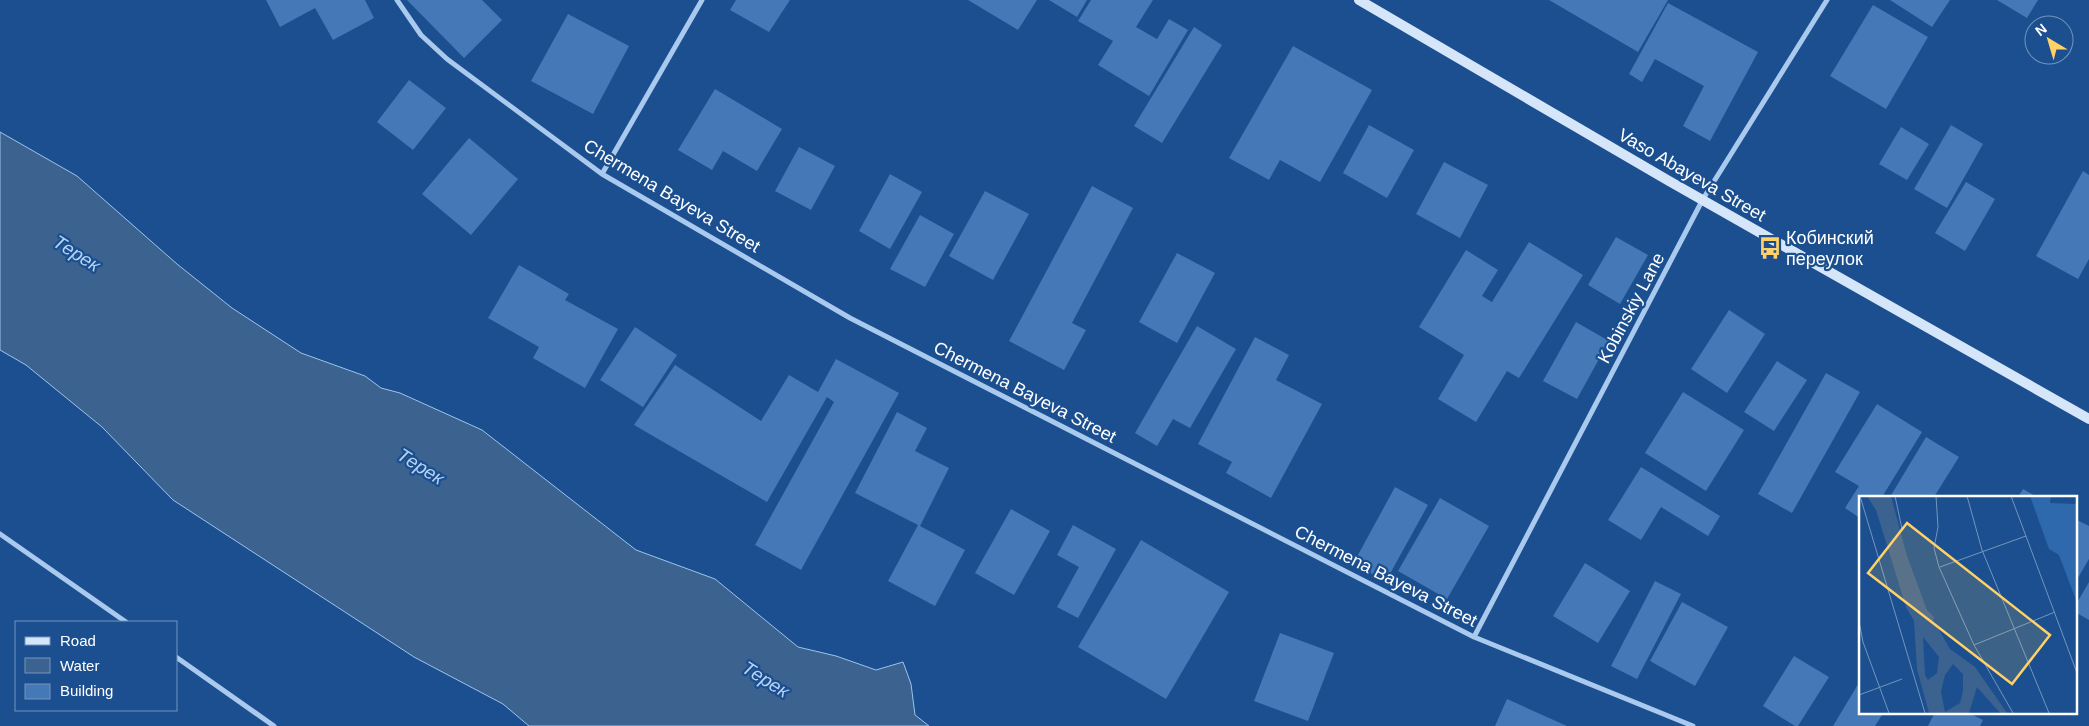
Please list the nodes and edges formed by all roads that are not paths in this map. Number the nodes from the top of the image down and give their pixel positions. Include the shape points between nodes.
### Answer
1 (397, 0) edge
2 (702, 0) edge
3 (1359, 0) edge
4 (1827, 0) edge
5 (602, 174) junction
6 (1703, 199) junction
7 (2089, 418) edge
8 (0, 534) edge
9 (125, 621) edge
10 (1474, 637) junction
11 (178, 658) edge
12 (274, 726) edge
13 (1693, 726) edge

1 - 5 street, Chermena Bayeva Street via 422,35 446,60
2 - 5 street
3 - 6 main road, Vaso Abayeva Street
4 - 6 street, Kobinskiy Lane
5 - 10 street, Chermena Bayeva Street via 850,318
6 - 7 main road, Vaso Abayeva Street
6 - 10 street, Kobinskiy Lane
8 - 9 street
10 - 13 street, Chermena Bayeva Street
11 - 12 street

